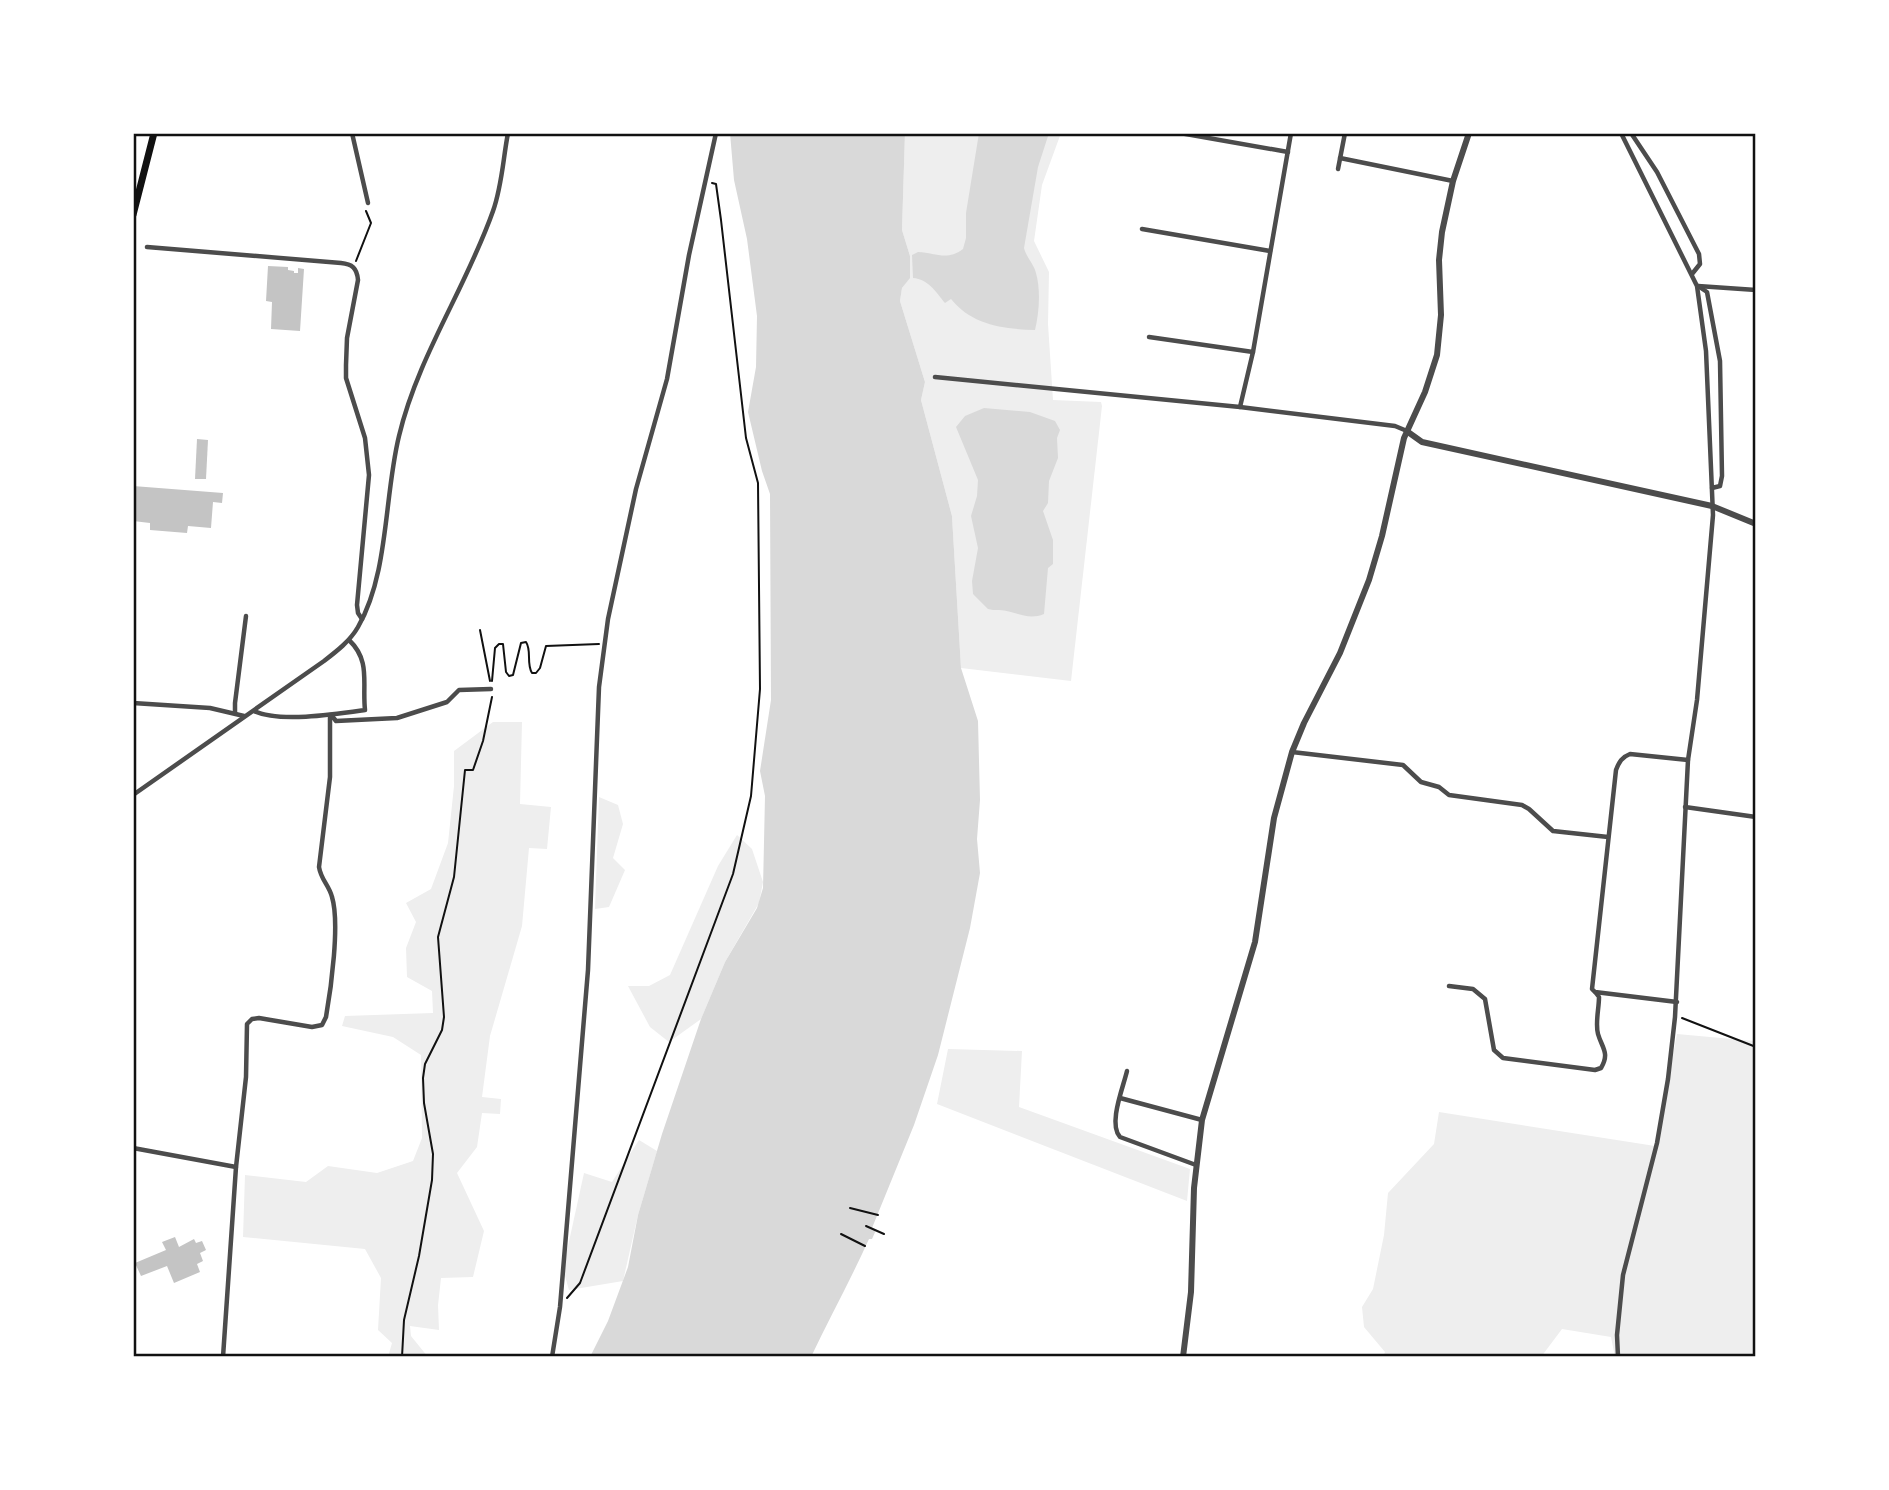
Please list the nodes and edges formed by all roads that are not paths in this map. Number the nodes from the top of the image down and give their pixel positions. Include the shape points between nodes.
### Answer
1 (154, 133) edge
2 (352, 133) edge
3 (508, 133) edge
4 (716, 133) edge
5 (1180, 133) edge
6 (1291, 133) edge
7 (1345, 133) edge
8 (1469, 133) edge
9 (1621, 133) edge
10 (1631, 133) edge
11 (1287, 152) junction
12 (1340, 158) junction
13 (1338, 169) dead end
14 (1453, 181) junction
15 (368, 203) road end
16 (133, 215) edge
17 (1142, 229) dead end
18 (146, 247) dead end
19 (1270, 251) junction
20 (1692, 274) junction
21 (1697, 286) junction
22 (1756, 290) edge
23 (1149, 337) dead end
24 (1253, 352) junction
25 (935, 377) dead end
26 (1240, 407) junction
27 (1408, 432) junction
28 (1712, 488) junction
29 (1712, 506) junction
30 (1756, 524) edge
31 (246, 615) dead end
32 (362, 619) junction
33 (349, 640) junction
34 (491, 689) road end
35 (133, 703) edge
36 (253, 710) junction
37 (235, 713) junction
38 (331, 715) junction
39 (244, 717) junction
40 (1292, 752) junction
41 (1688, 760) junction
42 (133, 794) edge
43 (1685, 807) junction
44 (1756, 817) edge
45 (1608, 837) junction
46 (1449, 986) dead end
47 (1595, 992) junction
48 (1677, 1002) junction
49 (1127, 1071) dead end
50 (1120, 1098) junction
51 (1202, 1120) junction
52 (133, 1148) edge
53 (1196, 1165) junction
54 (236, 1167) junction
55 (223, 1357) edge
56 (552, 1357) edge
57 (1183, 1357) edge
58 (1618, 1357) edge

1 - 16 main road
2 - 15 street
3 - 32 street via 494,210 431,345 402,425 377,579
4 - 56 street via 667,379 636,489 604,644 588,970
5 - 11 street
6 - 11 street
7 - 12 street
8 - 14 street
9 - 20 street
10 - 20 street via 1657,172 1699,254 1700,264
11 - 19 street
12 - 13 street
12 - 14 street
14 - 27 street via 1441,232 1437,355
17 - 19 street
18 - 32 street via 354,267 358,280 345,365 365,438 369,475 357,605
19 - 24 street
20 - 21 street
21 - 22 street
21 - 28 street via 1706,351
21 - 28 street via 1707,292 1720,361 1722,476 1720,486
23 - 24 street
24 - 26 street
25 - 26 street
26 - 27 street via 1395,426
27 - 29 street via 1422,442
27 - 40 street via 1369,580
28 - 29 street
29 - 30 street
29 - 41 street
31 - 37 street
32 - 33 street
33 - 36 street
33 - 38 street via 362,657 365,710
34 - 38 street via 459,690 447,702 397,718 336,721
35 - 37 street
36 - 38 street via 273,715
36 - 39 street
37 - 39 street
38 - 54 street via 320,867 333,908 326,1017 322,1025 313,1027 259,1018 248,1021
39 - 42 street
40 - 45 street via 1403,765 1421,782 1449,795 1522,805 1553,831
40 - 51 street via 1274,818 1255,942
41 - 43 street
41 - 45 street via 1636,754 1624,757 1616,770
43 - 44 street
43 - 48 street
45 - 47 street
46 - 47 street via 1473,989 1485,999 1494,1050 1503,1058 1595,1070 1601,1068 1606,1048 1598,1033 1599,998
47 - 48 street
48 - 58 street via 1657,1143 1623,1275
49 - 50 street
50 - 51 street
50 - 53 street via 1114,1123 1118,1135
51 - 53 street
52 - 54 street
53 - 57 street via 1192,1284
54 - 55 street

